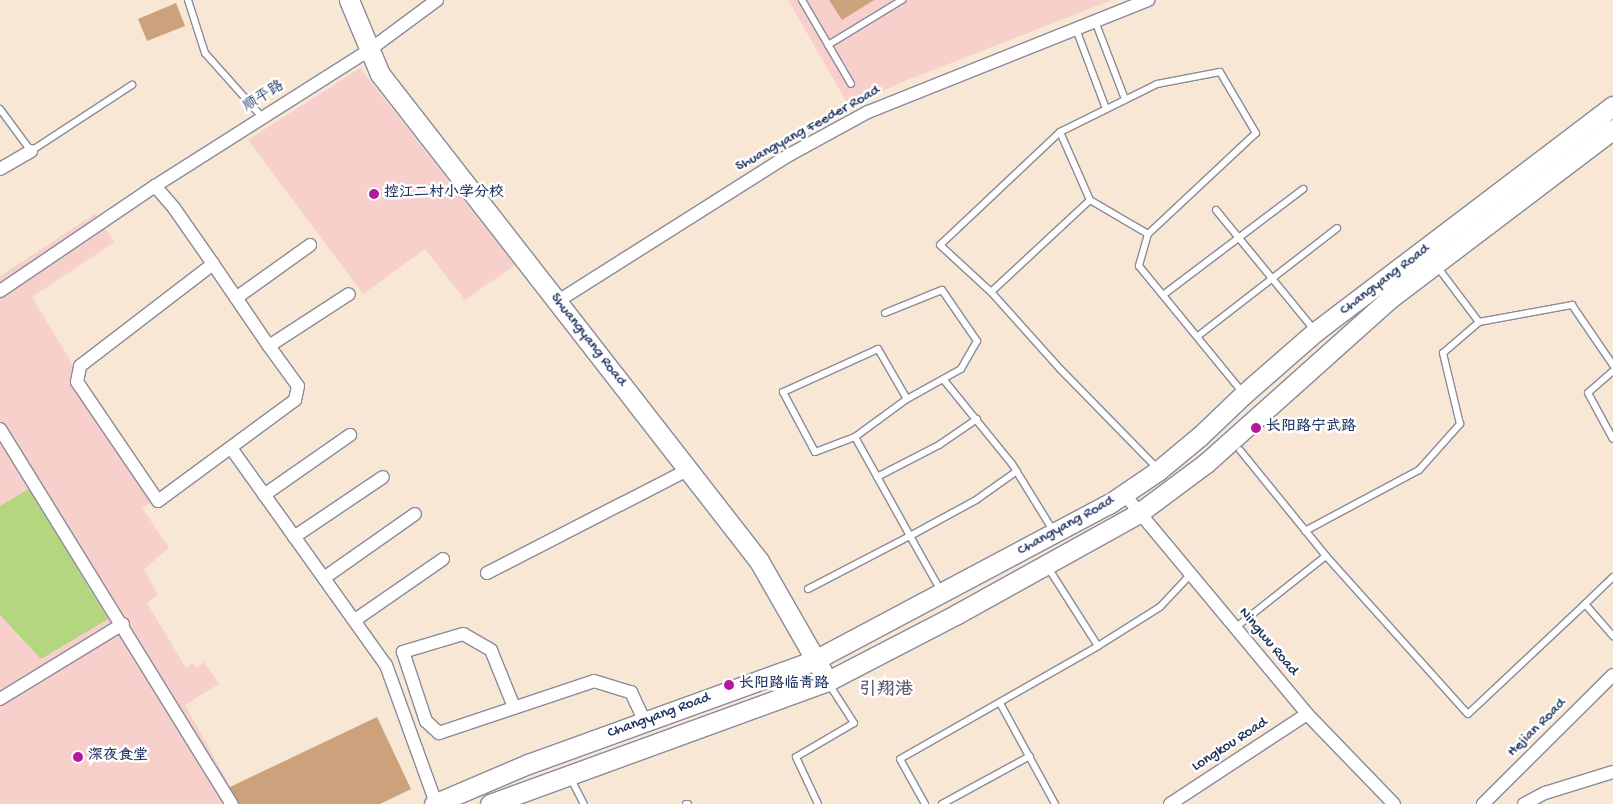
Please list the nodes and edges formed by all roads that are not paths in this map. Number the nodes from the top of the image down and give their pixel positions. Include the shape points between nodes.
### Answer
1 (188, 0) edge
2 (349, 0) edge
3 (437, 0) edge
4 (802, 0) edge
5 (902, 0) edge
6 (1148, 0) edge
7 (1095, 21) junction
8 (1076, 29) junction
9 (828, 45) junction
10 (368, 51) junction
11 (851, 84) dead end
12 (132, 85) dead end
13 (1126, 99) junction
14 (1613, 106) edge
15 (0, 109) edge
16 (1106, 109) junction
17 (262, 117) junction
18 (1613, 129) edge
19 (1060, 132) junction
20 (31, 151) junction
21 (0, 169) edge
22 (154, 186) junction
23 (1303, 189) dead end
24 (1090, 200) junction
25 (1216, 210) dead end
26 (1337, 228) dead end
27 (1148, 234) junction
28 (1238, 238) junction
29 (310, 245) dead end
30 (1435, 263) junction
31 (213, 264) junction
32 (1272, 279) junction
33 (0, 290) edge
34 (991, 292) junction
35 (348, 294) dead end
36 (1163, 295) junction
37 (236, 298) junction
38 (558, 301) junction
39 (885, 313) dead end
40 (1479, 322) junction
41 (1316, 332) junction
42 (1198, 336) junction
43 (269, 346) junction
44 (1613, 365) edge
45 (1613, 371) edge
46 (943, 379) junction
47 (1244, 394) junction
48 (907, 399) junction
49 (977, 419) junction
50 (0, 429) edge
51 (350, 434) dead end
52 (855, 437) junction
53 (1613, 439) edge
54 (231, 448) junction
55 (1240, 450) dead end
56 (689, 469) junction
57 (1159, 470) junction
58 (1017, 471) junction
59 (383, 477) dead end
60 (877, 477) junction
61 (1124, 494) junction
62 (264, 495) junction
63 (1139, 513) junction
64 (415, 514) dead end
65 (1305, 531) junction
66 (1054, 533) junction
67 (910, 536) junction
68 (294, 537) junction
69 (1326, 556) junction
70 (443, 559) dead end
71 (1046, 565) junction
72 (487, 572) dead end
73 (1190, 575) junction
74 (1613, 577) edge
75 (324, 578) junction
76 (808, 589) dead end
77 (943, 594) junction
78 (1585, 604) junction
79 (354, 620) junction
80 (122, 624) junction
81 (1235, 628) junction
82 (1613, 636) edge
83 (1098, 646) junction
84 (816, 660) junction
85 (1613, 676) edge
86 (828, 682) junction
87 (0, 698) edge
88 (1000, 703) junction
89 (514, 707) junction
90 (1307, 714) junction
91 (645, 722) junction
92 (1030, 756) junction
93 (1613, 772) edge
94 (568, 774) junction
95 (232, 804) edge
96 (435, 804) edge
97 (490, 804) edge
98 (584, 804) edge
99 (818, 804) edge
100 (925, 804) edge
101 (942, 804) edge
102 (1055, 804) edge
103 (1170, 804) edge
104 (1394, 804) edge
105 (1483, 804) edge
106 (1524, 804) edge

1 - 17 lane via 205,53
2 - 10 main road, Shuangyang Road
3 - 10 street, 顺平路
4 - 9 lane
5 - 9 lane
6 - 7 street, Shuangyang Feeder Road
7 - 8 street, Shuangyang Feeder Road
7 - 13 lane
8 - 16 lane
8 - 38 street, Shuangyang Feeder Road via 897,100 839,127
9 - 11 lane
10 - 17 street, 顺平路
10 - 38 main road, Shuangyang Road via 406,110
12 - 20 lane
13 - 16 lane
13 - 27 lane via 1157,84 1220,72 1256,133
14 - 41 main road, Changyang Road
15 - 20 lane
16 - 19 lane
17 - 22 street, 顺平路
18 - 30 main road, Changyang Road
19 - 24 lane
19 - 34 lane via 940,245
20 - 21 street
22 - 31 street
22 - 33 street, 顺平路
23 - 28 lane
24 - 27 lane
24 - 34 lane
25 - 28 lane
26 - 32 lane
27 - 36 lane via 1139,266
28 - 32 lane
28 - 36 lane
29 - 37 street
30 - 40 lane
30 - 63 main road, Changyang Road via 1337,342 1206,463
31 - 37 street
31 - 54 street via 80,366 77,382 158,501
32 - 41 lane
32 - 42 lane
34 - 57 lane via 1061,370
35 - 43 street
36 - 42 lane
37 - 43 street
38 - 56 main road, Shuangyang Road
39 - 46 lane via 942,290 977,341 961,369
40 - 44 lane via 1572,305
40 - 65 lane via 1443,353 1460,424 1419,470
41 - 47 main road, Changyang Road
42 - 47 lane
43 - 54 street via 298,386 295,400
45 - 53 lane via 1588,393
46 - 48 lane
46 - 49 lane
47 - 57 main road, Changyang Road
48 - 52 lane
48 - 52 lane via 878,349 782,392 815,452
49 - 58 lane
49 - 60 lane via 939,445
50 - 80 street
51 - 62 street
52 - 60 lane
54 - 62 street
55 - 65 lane
56 - 72 street
56 - 84 main road, Shuangyang Road via 759,561
57 - 61 main road, Changyang Road
58 - 66 lane
58 - 67 lane via 976,500
59 - 68 street
60 - 67 lane
61 - 63 street, Ningwu Road
61 - 66 main road, Changyang Road
62 - 68 street
63 - 71 main road, Changyang Road
63 - 73 street, Ningwu Road
64 - 75 street
65 - 69 lane
66 - 77 main road, Changyang Road
67 - 76 lane
67 - 77 lane
68 - 75 street
69 - 78 lane via 1468,714
69 - 81 lane
70 - 79 street
71 - 83 lane
71 - 86 main road, Changyang Road
73 - 81 street, Ningwu Road
73 - 83 lane via 1160,607
74 - 78 lane
75 - 79 street
77 - 84 main road, Changyang Road
78 - 82 lane
79 - 96 street via 386,665
80 - 87 street
80 - 95 street
81 - 90 street, Ningwu Road
83 - 88 lane
84 - 86 main road, Shuangyang Road
84 - 91 main road, Changyang Road
85 - 105 street, Hejian Road
86 - 94 main road, Changyang Road
86 - 99 lane via 854,723 796,757
88 - 92 lane
88 - 100 lane via 900,759
89 - 89 street via 439,733 426,721 403,652 463,634 491,650
89 - 91 street via 594,681 630,692
90 - 103 street, Longkou Road
90 - 104 street, Ningwu Road
91 - 96 main road, Changyang Road via 528,764
92 - 101 lane
92 - 102 lane
93 - 106 street via 1545,793
94 - 97 main road, Changyang Road
94 - 98 lane

